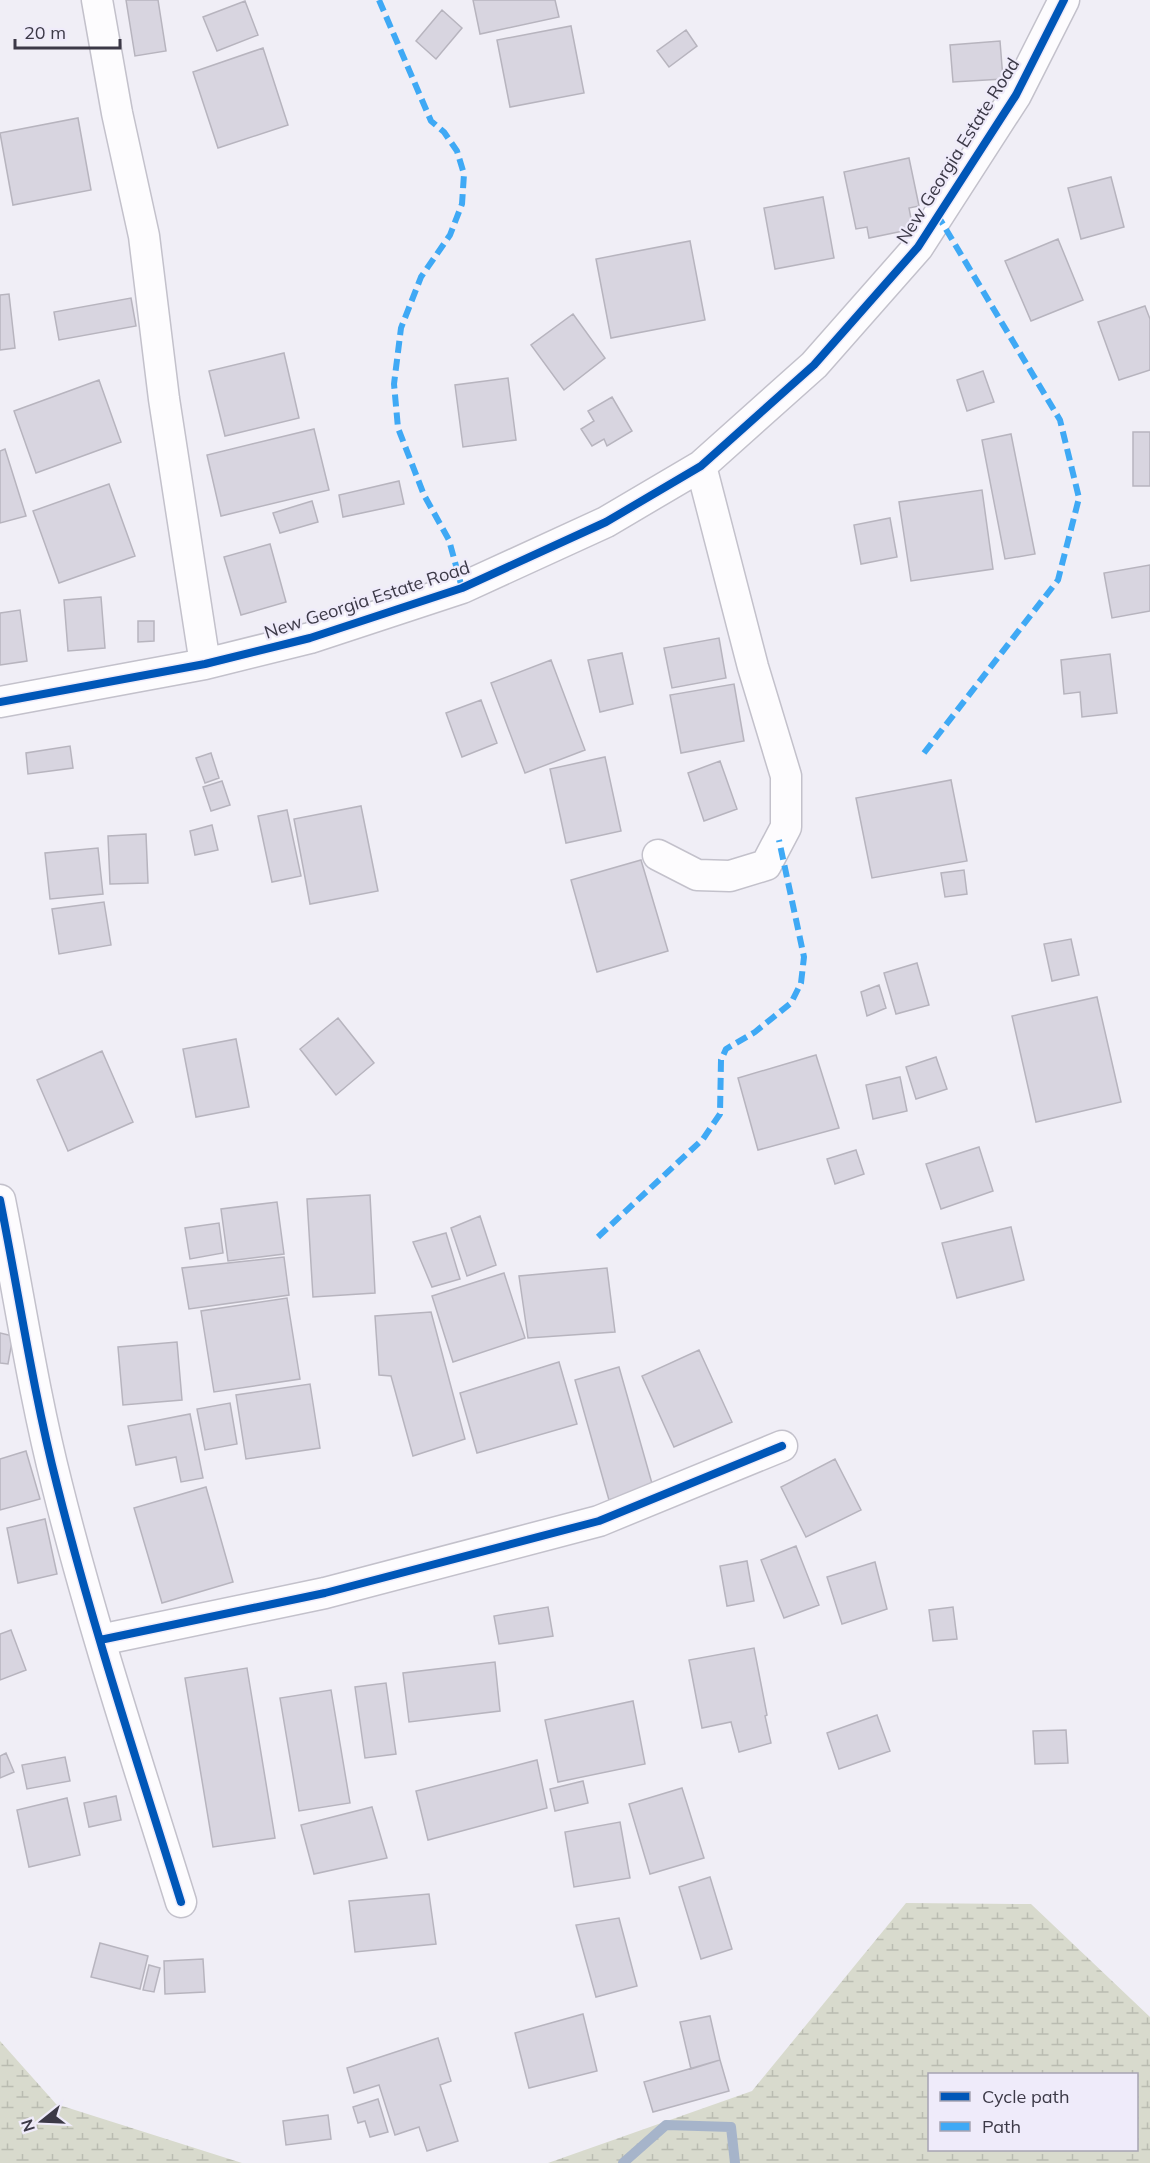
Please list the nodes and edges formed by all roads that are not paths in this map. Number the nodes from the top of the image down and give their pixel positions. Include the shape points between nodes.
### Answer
1 (97, 0) edge
2 (1064, 0) edge
3 (701, 466) junction
4 (204, 664) junction
5 (0, 702) edge
6 (658, 855) dead end
7 (0, 1200) edge
8 (4, 1240) edge
9 (782, 1446) dead end
10 (100, 1640) junction
11 (181, 1902) dead end

1 - 4 street via 144,236
2 - 3 street, New Georgia Estate Road via 1016,95 918,247 814,365
3 - 4 street, New Georgia Estate Road via 606,522 462,588 310,638
3 - 6 street via 753,667 786,776 786,827 766,865 730,876 697,875
4 - 5 street, New Georgia Estate Road
7 - 8 street
8 - 10 street via 57,1485
9 - 10 street via 599,1521 325,1593
10 - 11 street

